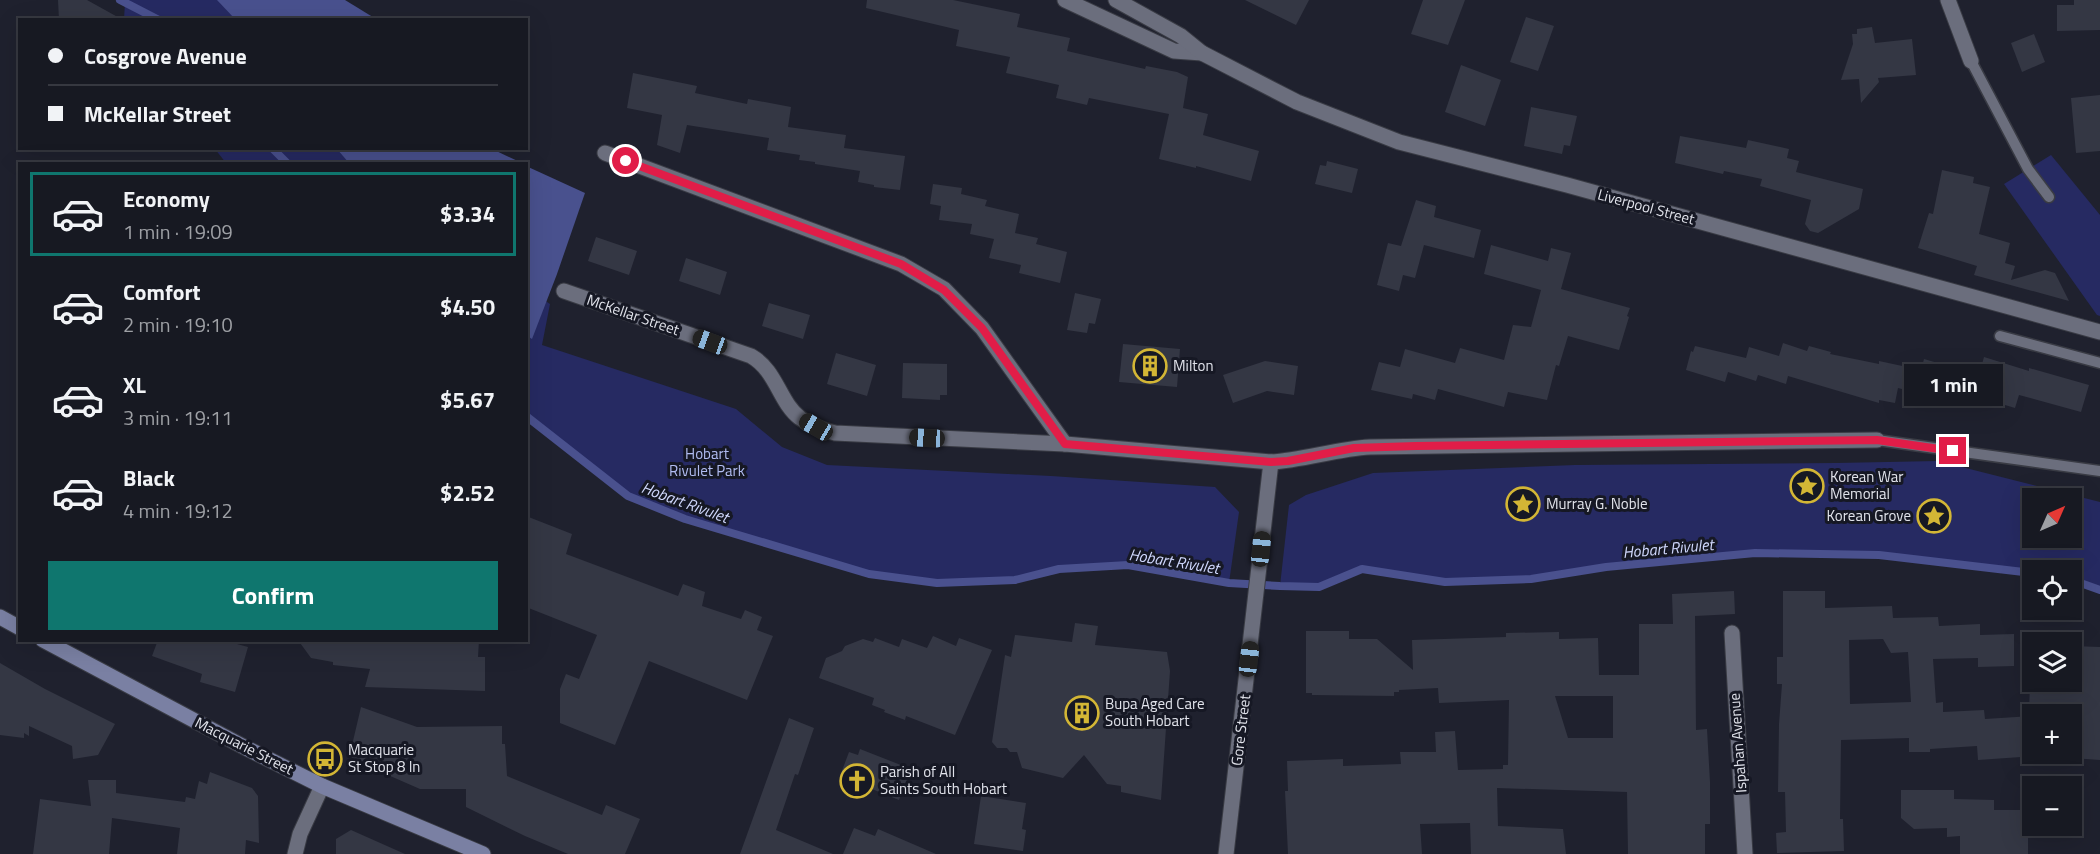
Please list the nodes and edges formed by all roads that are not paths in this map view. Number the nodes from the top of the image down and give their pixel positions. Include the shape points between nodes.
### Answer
1 (1065, 0) edge
2 (1116, 0) edge
3 (1948, 0) edge
4 (1202, 53) junction
5 (1971, 61) joint
6 (605, 153) dead end
7 (2049, 197) dead end
8 (564, 291) dead end
9 (2100, 332) edge
10 (2000, 336) dead end
11 (2100, 363) edge
12 (1877, 440) joint
13 (1065, 444) junction
14 (1271, 462) junction
15 (2100, 471) edge
16 (0, 617) edge
17 (18, 627) edge
18 (1732, 633) dead end
19 (47, 642) edge
20 (322, 786) junction
21 (295, 854) edge
22 (483, 854) edge
23 (1226, 854) edge
24 (1745, 854) edge

1 - 4 street, Liverpool Street via 1174,51
2 - 4 street, Liverpool Street via 1181,36
3 - 5 street
4 - 9 street, Liverpool Street via 1297,102 1399,142
5 - 7 lane via 2028,169
6 - 13 street via 901,264 944,290 982,328
8 - 13 street, McKellar Street via 751,356 769,371 799,418 835,433
10 - 11 lane
12 - 14 street, McKellar Street via 1370,447
12 - 15 lane, McKellar Street
13 - 14 street, McKellar Street
14 - 23 street, Gore Street
16 - 17 street
18 - 24 street, Ispahan Avenue
19 - 20 street, Macquarie Street
20 - 21 street
20 - 22 street, Macquarie Street

